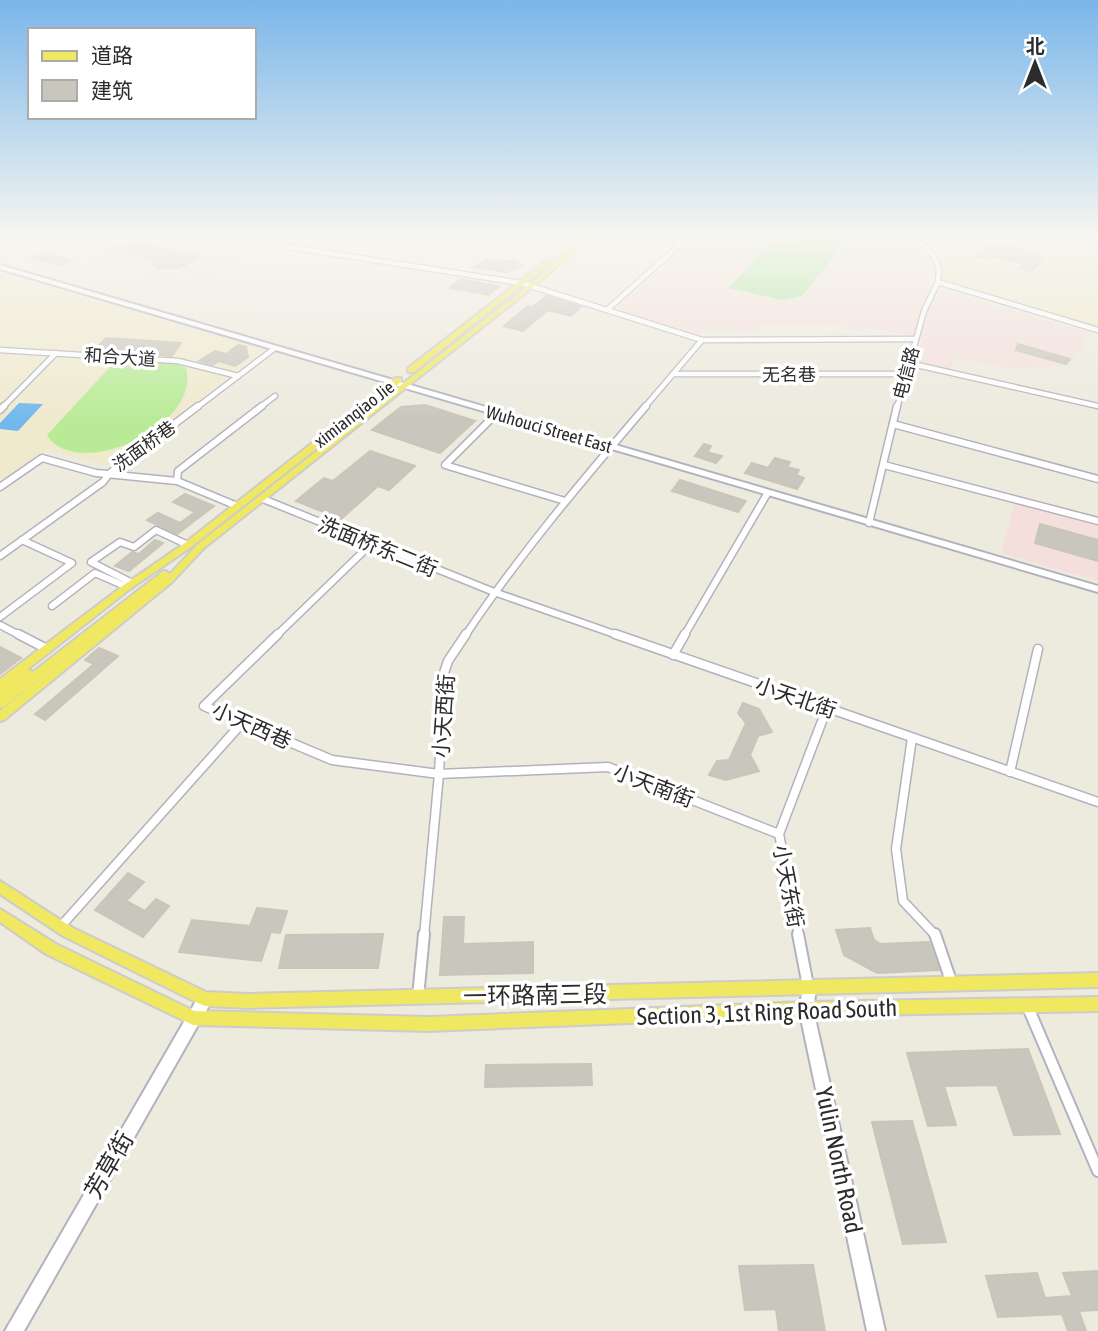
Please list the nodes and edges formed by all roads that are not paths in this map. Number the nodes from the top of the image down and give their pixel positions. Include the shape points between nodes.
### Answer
1 (99, 296) edge
2 (506, 296) edge
3 (517, 296) edge
4 (565, 296) edge
5 (622, 296) edge
6 (931, 296) edge
7 (985, 296) edge
8 (608, 309) junction
9 (1098, 330) edge
10 (915, 339) junction
11 (702, 340) junction
12 (275, 348) junction
13 (0, 350) edge
14 (56, 353) junction
15 (908, 363) junction
16 (673, 374) junction
17 (905, 374) junction
18 (238, 376) junction
19 (398, 385) junction
20 (275, 396) dead end
21 (0, 398) edge
22 (10, 399) junction
23 (1098, 406) edge
24 (0, 410) edge
25 (496, 414) junction
26 (893, 424) junction
27 (612, 448) junction
28 (884, 465) junction
29 (110, 473) junction
30 (1098, 479) edge
31 (177, 481) junction
32 (0, 487) edge
33 (767, 494) junction
34 (263, 499) junction
35 (565, 501) junction
36 (237, 506) junction
37 (1098, 521) edge
38 (869, 523) junction
39 (22, 540) junction
40 (371, 544) junction
41 (188, 545) junction
42 (201, 546) junction
43 (0, 555) edge
44 (1098, 589) edge
45 (131, 590) junction
46 (494, 592) junction
47 (52, 606) dead end
48 (0, 617) edge
49 (0, 625) edge
50 (47, 649) junction
51 (1038, 649) dead end
52 (673, 655) junction
53 (0, 685) edge
54 (0, 695) edge
55 (0, 704) edge
56 (827, 708) junction
57 (0, 717) edge
58 (242, 723) junction
59 (912, 738) junction
60 (1010, 772) junction
61 (439, 774) junction
62 (1098, 802) edge
63 (779, 834) junction
64 (0, 887) edge
65 (0, 915) edge
66 (62, 925) dead end
67 (1098, 980) edge
68 (959, 984) junction
69 (809, 989) junction
70 (418, 998) junction
71 (205, 999) junction
72 (1098, 1004) edge
73 (1027, 1005) junction
74 (974, 1006) junction
75 (806, 1009) junction
76 (193, 1018) junction
77 (1098, 1171) edge
78 (14, 1331) edge
79 (876, 1331) edge

1 - 12 street, Wuhouci Street East
2 - 19 main road, ximianqiao Jie
3 - 19 main road, ximianqiao Jie
4 - 8 street
5 - 8 street
6 - 10 street, 电信路
7 - 9 street
8 - 11 street
10 - 11 street
10 - 15 street, 电信路
11 - 16 street, 小天西街
12 - 18 street, 洗面桥巷
12 - 19 street, Wuhouci Street East
13 - 14 street, 和合大道
14 - 18 street, 和合大道 via 178,361
14 - 22 street
15 - 17 street, 电信路
15 - 23 street
16 - 17 street, 无名巷
16 - 27 street, 小天西街
17 - 26 street, 电信路
18 - 29 street, 洗面桥巷
19 - 25 street, Wuhouci Street East
19 - 34 main road, ximianqiao Jie
19 - 36 main road, ximianqiao Jie
20 - 31 street via 178,471
21 - 22 street
22 - 24 street
25 - 27 street, Wuhouci Street East
25 - 35 street via 445,465
26 - 28 street, 电信路
26 - 30 street
27 - 33 street, Wuhouci Street East
27 - 35 street, 小天西街
28 - 37 street
28 - 38 street, 电信路
29 - 31 street
29 - 32 street, 洗面桥巷 via 42,458
29 - 39 street
31 - 36 street
33 - 38 street, Wuhouci Street East
33 - 52 street
34 - 40 street, 洗面桥东二街
34 - 42 main road, ximianqiao Jie
35 - 46 street, 小天西街
36 - 41 main road, ximianqiao Jie
38 - 44 street, Wuhouci Street East
39 - 43 street
39 - 48 street via 72,563
40 - 46 street, 洗面桥东二街
40 - 58 street, 小天西巷 via 204,706
41 - 45 main road, ximianqiao Jie
41 - 45 street via 156,530 134,547 120,542 92,562
42 - 45 main road, ximianqiao Jie
42 - 57 main road, ximianqiao Jie via 169,580
45 - 47 street via 95,573
45 - 50 main road, ximianqiao Jie
45 - 54 main road
45 - 55 main road
46 - 52 street, 小天北街
46 - 61 street, 小天西街 via 454,650 444,673
49 - 50 street
50 - 53 main road, ximianqiao Jie
51 - 60 street
52 - 56 street, 小天北街
56 - 59 street, 小天北街
56 - 63 street, 小天东街
58 - 61 street, 小天西巷 via 332,760
58 - 66 street
59 - 60 street, 小天北街
59 - 68 street via 896,849 904,901 937,937
60 - 62 street, 小天北街
61 - 63 street, 小天南街 via 608,766
61 - 70 street, 小天西街
63 - 69 street, 小天东街
64 - 71 main road, 一环路南三段 via 68,933
65 - 76 main road, Section 3, 1st Ring Road South via 51,949
67 - 68 main road, 一环路南三段
68 - 69 main road, 一环路南三段
68 - 74 main road via 958,996
69 - 70 main road, 一环路南三段
69 - 75 street, Yulin North Road
70 - 71 main road, 一环路南三段
71 - 76 street, 芳草街
72 - 73 main road, Section 3, 1st Ring Road South
73 - 74 main road, Section 3, 1st Ring Road South
73 - 77 street
74 - 75 main road, Section 3, 1st Ring Road South
75 - 76 main road, Section 3, 1st Ring Road South via 429,1024
75 - 79 street, Yulin North Road
76 - 78 street, 芳草街

